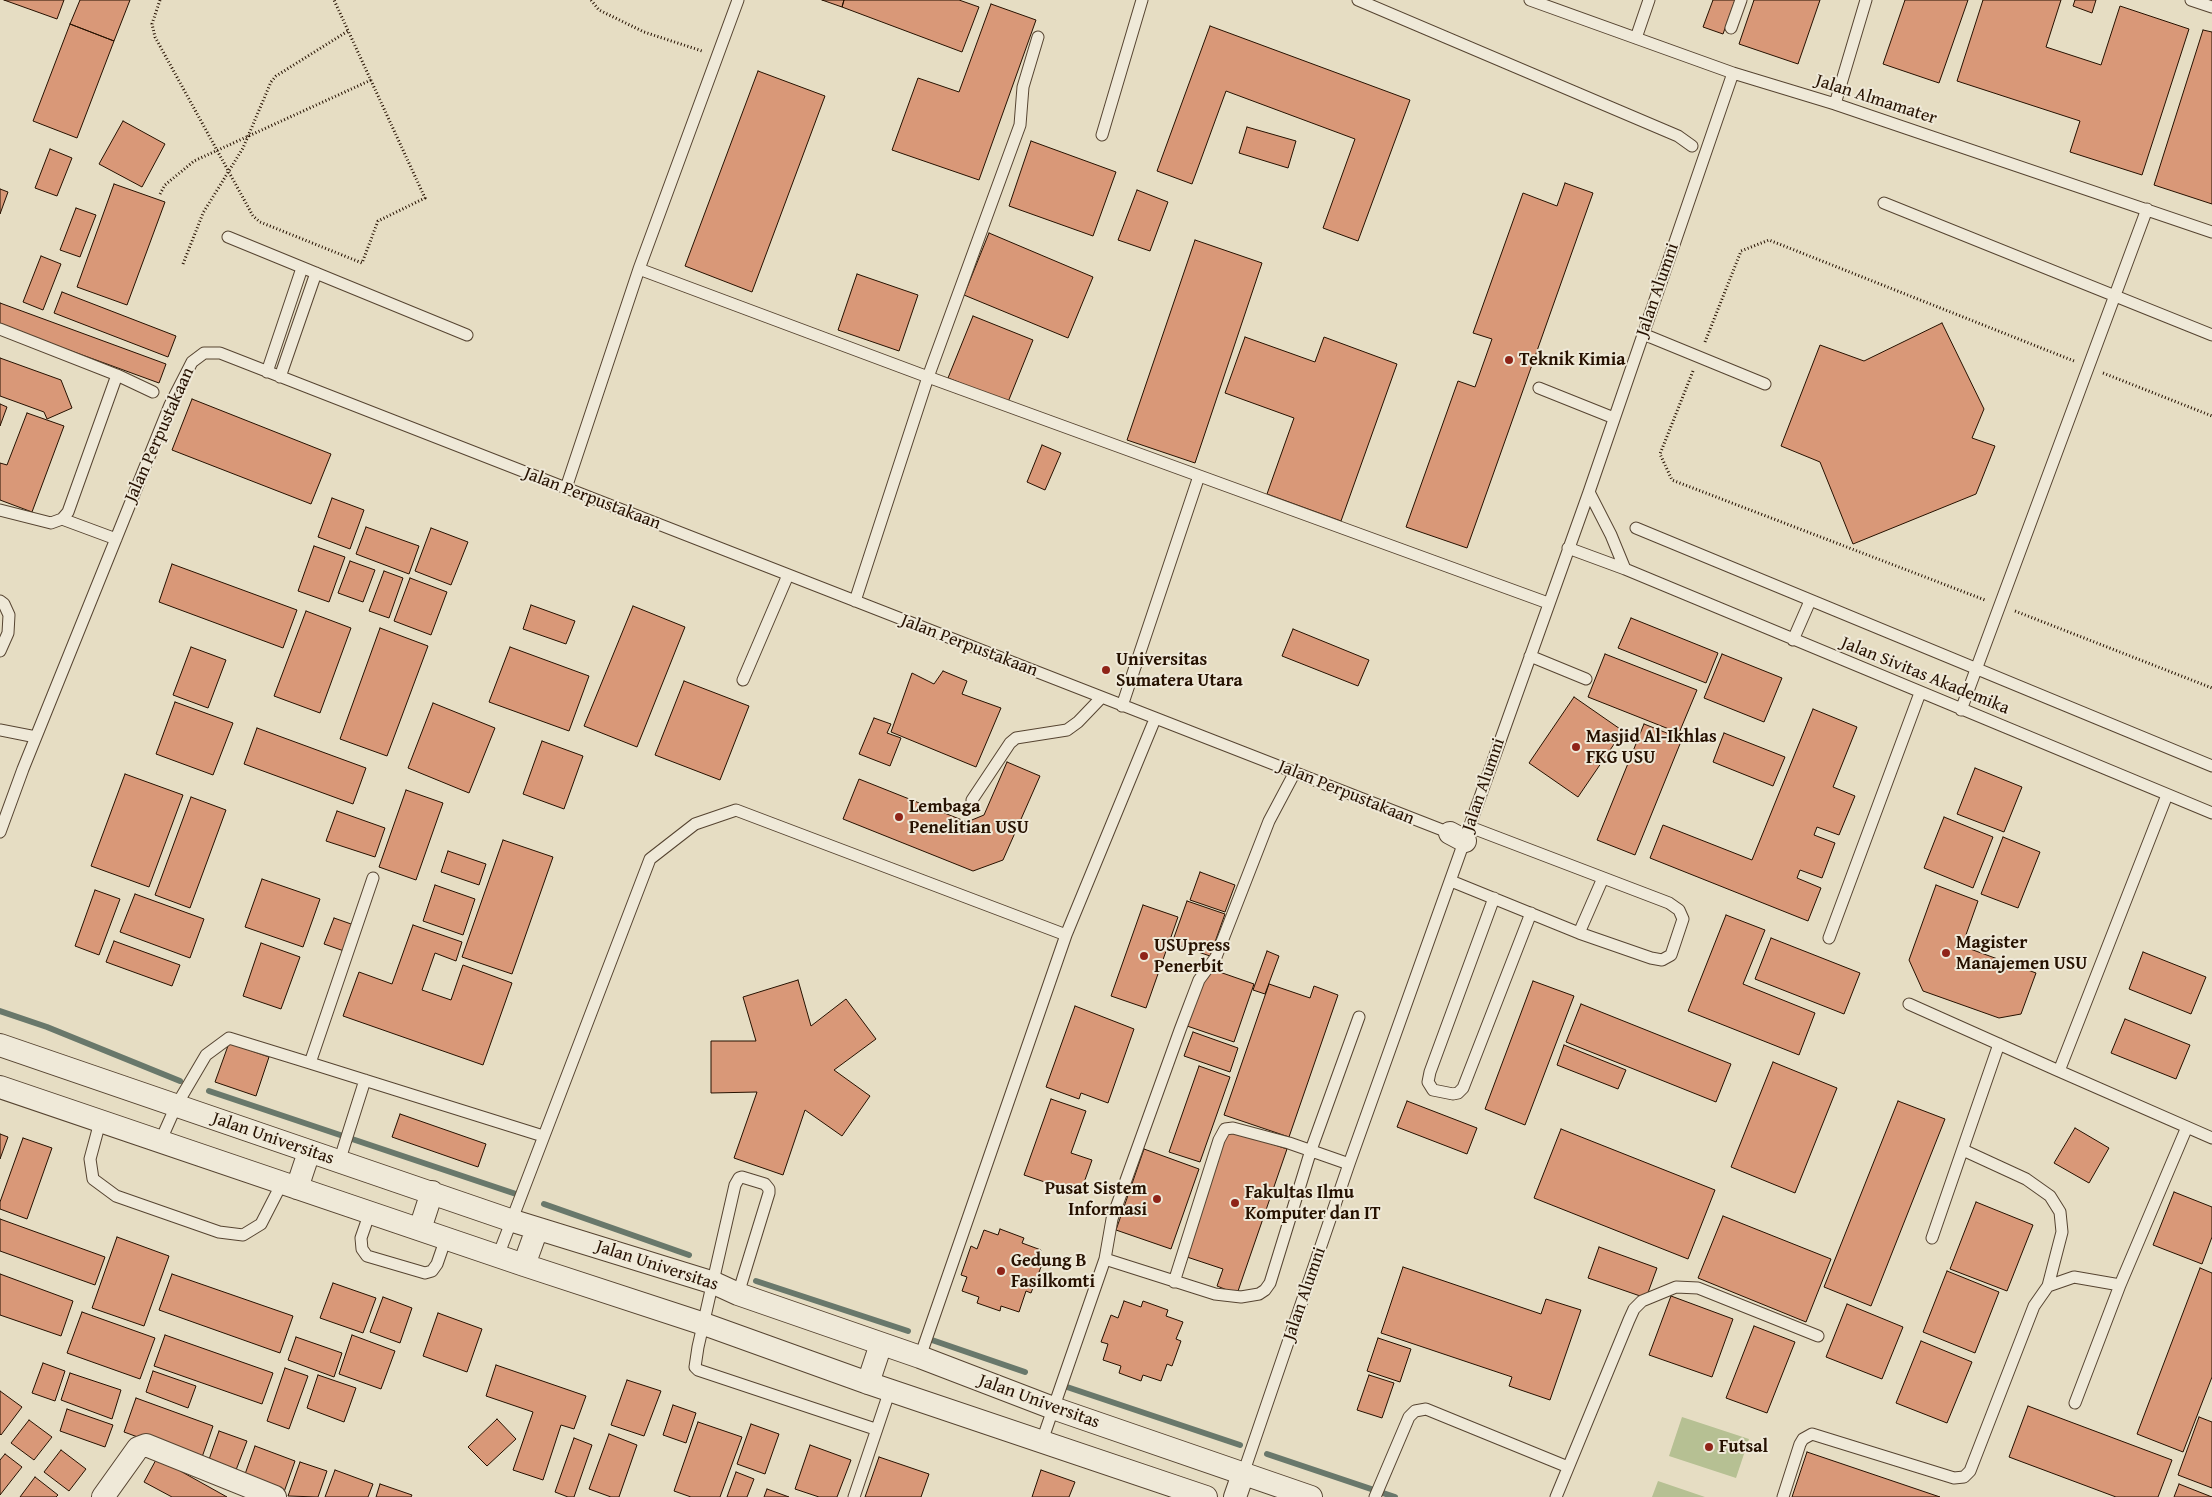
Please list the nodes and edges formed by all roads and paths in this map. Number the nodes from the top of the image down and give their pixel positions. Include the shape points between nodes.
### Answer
1 (160, 0) edge
2 (334, 0) edge
3 (591, 0) edge
4 (738, 0) edge
5 (1142, 0) edge
6 (1358, 0) edge
7 (1530, 0) edge
8 (1649, 0) edge
9 (1740, 0) edge
10 (1866, 0) edge
11 (2191, 0) edge
12 (2212, 7) edge
13 (1731, 28) dead end
14 (348, 31) junction
15 (1038, 37) dead end
16 (1636, 38) junction
17 (717, 56) junction
18 (1733, 72) junction
19 (370, 80) junction
20 (1835, 104) junction
21 (1102, 135) dead end
22 (249, 136) junction
23 (1692, 146) dead end
24 (217, 150) junction
25 (229, 172) junction
26 (160, 194) dead end
27 (1884, 203) dead end
28 (2147, 209) junction
29 (2212, 232) edge
30 (228, 237) dead end
31 (183, 264) dead end
32 (302, 268) junction
33 (639, 269) junction
34 (316, 273) junction
35 (2114, 297) junction
36 (0, 329) edge
37 (1643, 334) junction
38 (467, 335) dead end
39 (2212, 335) edge
40 (1699, 357) junction
41 (2088, 366) junction
42 (267, 372) junction
43 (117, 375) junction
44 (280, 377) junction
45 (928, 377) junction
46 (1765, 384) dead end
47 (1539, 388) dead end
48 (153, 392) dead end
49 (2212, 416) edge
50 (1614, 418) junction
51 (1198, 476) junction
52 (566, 488) junction
53 (1589, 492) junction
54 (0, 510) edge
55 (62, 519) junction
56 (1636, 528) dead end
57 (116, 539) junction
58 (1568, 548) junction
59 (1625, 569) junction
60 (788, 575) junction
61 (0, 601) edge
62 (855, 601) junction
63 (1810, 601) junction
64 (1548, 603) junction
65 (2000, 606) junction
66 (1793, 640) junction
67 (0, 651) edge
68 (1530, 656) junction
69 (1976, 669) junction
70 (1586, 678) dead end
71 (743, 680) dead end
72 (2212, 688) edge
73 (1920, 694) junction
74 (1101, 698) junction
75 (1122, 706) junction
76 (1961, 710) junction
77 (1155, 719) junction
78 (0, 730) edge
79 (36, 737) junction
80 (2212, 766) edge
81 (1296, 772) junction
82 (2166, 795) junction
83 (972, 800) dead end
84 (2212, 813) edge
85 (0, 832) edge
86 (1461, 834) junction
87 (373, 878) dead end
88 (1603, 878) junction
89 (1451, 881) junction
90 (1494, 898) junction
91 (1531, 913) junction
92 (1579, 932) junction
93 (1066, 935) junction
94 (1829, 938) dead end
95 (1909, 1004) dead end
96 (1360, 1017) dead end
97 (1999, 1044) junction
98 (0, 1045) edge
99 (310, 1063) junction
100 (2059, 1071) junction
101 (365, 1080) junction
102 (0, 1087) edge
103 (176, 1106) junction
104 (100, 1122) junction
105 (2187, 1127) junction
106 (543, 1136) junction
107 (2212, 1138) edge
108 (160, 1142) junction
109 (1311, 1150) junction
110 (1963, 1150) junction
111 (309, 1152) junction
112 (339, 1162) junction
113 (1349, 1164) junction
114 (289, 1186) junction
115 (432, 1192) junction
116 (370, 1212) junction
117 (510, 1220) junction
118 (420, 1229) junction
119 (537, 1229) junction
120 (446, 1238) junction
121 (1932, 1238) dead end
122 (498, 1256) junction
123 (1105, 1258) junction
124 (524, 1265) junction
125 (1174, 1282) junction
126 (714, 1283) junction
127 (2120, 1285) junction
128 (2048, 1286) junction
129 (738, 1294) junction
130 (704, 1324) junction
131 (1818, 1336) dead end
132 (881, 1344) junction
133 (920, 1357) junction
134 (868, 1383) junction
135 (890, 1390) junction
136 (2074, 1403) dead end
137 (1052, 1408) junction
138 (1093, 1422) junction
139 (875, 1429) junction
140 (1042, 1441) junction
141 (1084, 1456) junction
142 (1568, 1467) junction
143 (1243, 1474) junction
144 (1176, 1492) edge
145 (103, 1497) edge
146 (275, 1497) edge
147 (854, 1497) edge
148 (1206, 1497) edge
149 (1234, 1497) edge
150 (1311, 1497) edge
151 (1375, 1497) edge
152 (1556, 1497) edge
153 (1783, 1497) edge

1 - 24 path via 152,24 155,36
2 - 14 path
3 - 17 path via 599,10 644,32
4 - 17 lane
5 - 21 lane
6 - 23 lane via 1678,136
7 - 16 lane, Jalan Almamater
8 - 16 lane
9 - 13 lane
10 - 20 lane
11 - 12 lane
14 - 19 path
14 - 22 path via 276,76
15 - 45 lane via 1023,87 1020,124
16 - 18 lane, Jalan Almamater
17 - 33 lane
18 - 20 lane, Jalan Almamater
18 - 37 lane, Jalan Alumni
19 - 22 path
19 - 25 path via 425,198 378,221 362,263 260,222 253,216
20 - 28 lane, Jalan Almamater
22 - 24 path
22 - 25 path
24 - 25 path
24 - 26 path via 179,172
25 - 31 path via 203,213
27 - 35 lane
28 - 29 lane, Jalan Almamater
28 - 35 lane
30 - 32 lane
32 - 34 lane
32 - 42 lane
33 - 45 lane
33 - 52 lane
34 - 38 lane
34 - 44 lane
35 - 39 lane
35 - 41 lane
36 - 43 lane
37 - 40 lane
37 - 50 lane, Jalan Alumni
40 - 41 path via 1741,251 1768,240
40 - 46 lane
40 - 65 path via 1660,454 1672,480
41 - 49 path
41 - 65 lane
42 - 44 lane, Jalan Perpustakaan
42 - 57 lane, Jalan Perpustakaan via 220,353 204,353 192,362 170,405
43 - 48 lane
43 - 55 lane via 68,512
44 - 52 lane, Jalan Perpustakaan
45 - 51 lane
45 - 62 lane
47 - 50 lane
50 - 53 lane, Jalan Alumni
51 - 64 lane
51 - 75 lane
52 - 60 lane, Jalan Perpustakaan
53 - 58 lane, Jalan Alumni
53 - 59 lane
54 - 55 lane via 51,523
55 - 57 lane
56 - 63 lane
57 - 79 lane, Jalan Perpustakaan
58 - 59 lane, Jalan Sivitas Akademika
58 - 64 lane, Jalan Alumni
59 - 66 lane, Jalan Sivitas Akademika
60 - 62 lane, Jalan Perpustakaan
60 - 71 lane
61 - 67 lane via 9,615 8,634
62 - 74 lane, Jalan Perpustakaan
63 - 66 lane
63 - 69 lane
64 - 68 lane, Jalan Alumni
65 - 69 lane
65 - 72 path
66 - 73 lane, Jalan Sivitas Akademika
68 - 70 lane
68 - 86 lane, Jalan Alumni
69 - 76 lane
69 - 80 lane
73 - 76 lane, Jalan Sivitas Akademika
73 - 94 lane
74 - 75 lane, Jalan Perpustakaan
74 - 83 lane via 1067,730 1016,738
75 - 77 lane, Jalan Perpustakaan
76 - 82 lane, Jalan Sivitas Akademika
77 - 81 lane, Jalan Perpustakaan
77 - 93 lane
78 - 79 lane
79 - 85 lane, Jalan Perpustakaan
81 - 86 lane, Jalan Perpustakaan
81 - 123 lane via 1269,821 1216,957 1199,980 1112,1219
82 - 84 lane, Jalan Sivitas Akademika
82 - 100 lane
86 - 88 lane, Jalan Perpustakaan
86 - 89 lane, Jalan Alumni
87 - 99 lane
88 - 92 lane
88 - 92 lane, Jalan Perpustakaan via 1669,903 1679,910 1683,919 1671,955 1662,960 1651,958
89 - 90 lane
89 - 113 lane, Jalan Alumni
90 - 91 lane
90 - 91 lane via 1430,1072 1428,1082 1433,1090 1453,1094 1463,1088
91 - 92 lane
93 - 106 lane via 736,810 695,824 650,859
93 - 133 lane
95 - 97 lane
96 - 109 lane
97 - 100 lane
97 - 110 lane
98 - 103 street, Jalan Universitas
99 - 101 lane
99 - 103 lane via 229,1038 206,1055
100 - 105 lane
101 - 106 lane
101 - 112 lane
102 - 104 street, Jalan Universitas
103 - 108 lane
103 - 111 street, Jalan Universitas
104 - 108 street, Jalan Universitas
104 - 114 lane via 90,1159 93,1179 116,1196 218,1232 243,1235 261,1224
105 - 107 lane
105 - 127 lane
106 - 117 lane
108 - 114 street, Jalan Universitas
109 - 113 lane
109 - 125 lane via 1270,1283 1265,1290 1242,1297 1215,1294
109 - 125 lane via 1233,1128 1225,1129
110 - 121 lane
110 - 128 lane via 2026,1179 2050,1196 2060,1212 2062,1232
111 - 112 street, Jalan Universitas
111 - 114 street
112 - 115 street, Jalan Universitas
113 - 143 lane, Jalan Alumni
114 - 116 street, Jalan Universitas
115 - 117 street, Jalan Universitas
115 - 118 street
116 - 118 street, Jalan Universitas
116 - 120 lane via 361,1238 362,1249 367,1256 425,1273 432,1271 437,1264
117 - 119 street, Jalan Universitas
117 - 122 lane
118 - 120 street, Jalan Universitas
119 - 124 street
119 - 126 street, Jalan Universitas
120 - 122 street, Jalan Universitas
122 - 124 street, Jalan Universitas
123 - 125 lane
123 - 137 lane
124 - 130 street, Jalan Universitas
126 - 129 street, Jalan Universitas
126 - 129 lane via 735,1185 742,1177 764,1184 769,1193
126 - 130 lane
127 - 128 lane via 2074,1277
127 - 136 lane
128 - 153 lane via 2034,1306 1970,1472 1964,1477 1954,1478 1812,1434 1800,1444
129 - 132 street, Jalan Universitas
130 - 134 street, Jalan Universitas
130 - 139 lane via 695,1363 698,1370
131 - 142 lane via 1698,1288 1676,1288 1642,1301 1629,1320
132 - 133 street, Jalan Universitas
132 - 134 street
133 - 137 street, Jalan Universitas
134 - 135 street, Jalan Universitas
135 - 139 lane
135 - 140 street, Jalan Universitas
137 - 138 street, Jalan Universitas
137 - 140 lane
138 - 141 street
138 - 143 street, Jalan Universitas
139 - 147 lane
140 - 141 street, Jalan Universitas
141 - 144 street, Jalan Universitas
142 - 151 lane via 1426,1410 1415,1411 1409,1417
142 - 152 lane
143 - 149 street, Jalan Alumni
143 - 150 street, Jalan Universitas
144 - 148 street, Jalan Universitas
145 - 146 street via 138,1448 146,1445

